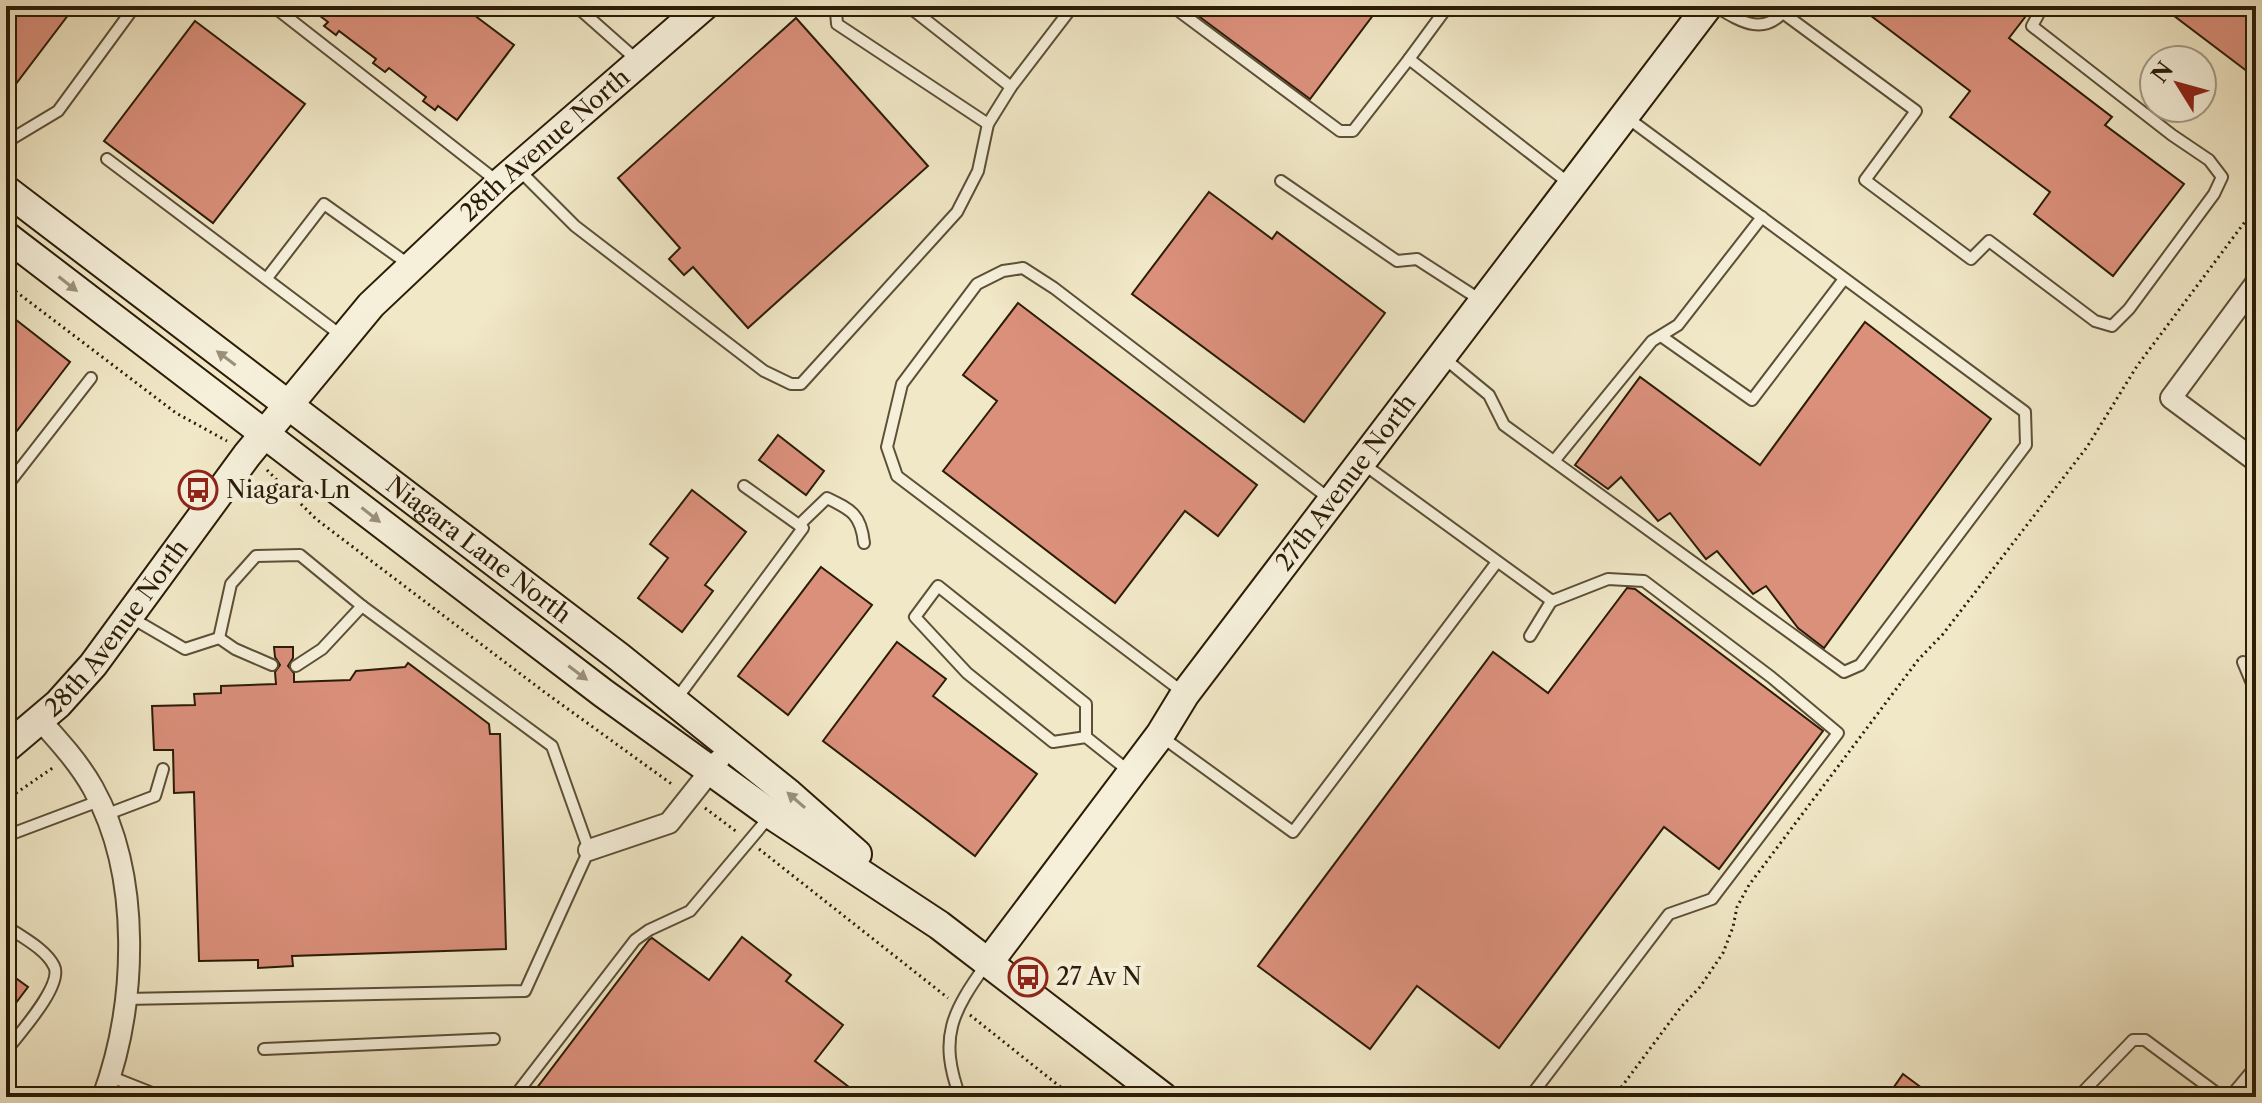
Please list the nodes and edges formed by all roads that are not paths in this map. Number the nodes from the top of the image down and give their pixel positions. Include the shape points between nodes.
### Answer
1 (135, 6) edge
2 (273, 6) edge
3 (576, 6) edge
4 (704, 6) edge
5 (840, 6) edge
6 (908, 6) edge
7 (1073, 6) edge
8 (1172, 6) edge
9 (1448, 6) edge
10 (1708, 6) edge
11 (1715, 6) edge
12 (2043, 6) edge
13 (1786, 10) edge
14 (1409, 59) junction
15 (639, 61) junction
16 (1011, 87) junction
17 (1625, 116) junction
18 (988, 124) junction
19 (10, 135) edge
20 (6, 147) edge
21 (107, 159) dead end
22 (508, 175) junction
23 (1281, 181) dead end
24 (1571, 185) junction
25 (6, 190) edge
26 (1762, 217) junction
27 (6, 236) edge
28 (413, 267) junction
29 (267, 278) junction
30 (1844, 279) junction
31 (2256, 283) edge
32 (1484, 302) junction
33 (1661, 336) junction
34 (344, 337) junction
35 (1442, 357) junction
36 (91, 378) dead end
37 (288, 405) junction
38 (265, 434) junction
39 (1554, 461) junction
40 (2256, 461) edge
41 (1362, 463) junction
42 (744, 486) dead end
43 (6, 487) edge
44 (1333, 501) junction
45 (799, 525) junction
46 (864, 543) dead end
47 (1497, 562) junction
48 (1552, 600) junction
49 (362, 606) junction
50 (129, 616) junction
51 (1530, 636) dead end
52 (219, 638) junction
53 (2243, 662) dead end
54 (272, 665) dead end
55 (296, 666) dead end
56 (2256, 693) edge
57 (1185, 694) junction
58 (674, 702) junction
59 (40, 720) junction
60 (1160, 735) junction
61 (1086, 737) junction
62 (729, 746) junction
63 (6, 748) edge
64 (163, 769) dead end
65 (711, 771) junction
66 (1132, 774) junction
67 (102, 808) junction
68 (772, 815) junction
69 (6, 836) edge
70 (589, 850) junction
71 (939, 925) junction
72 (6, 926) edge
73 (989, 962) junction
74 (125, 999) junction
75 (494, 1039) dead end
76 (264, 1049) dead end
77 (6, 1051) edge
78 (2256, 1066) edge
79 (109, 1076) junction
80 (103, 1097) edge
81 (162, 1097) edge
82 (514, 1097) edge
83 (960, 1097) edge
84 (1163, 1097) edge
85 (1530, 1097) edge
86 (2078, 1097) edge
87 (2222, 1097) edge
88 (2230, 1097) edge

1 - 19 lane via 58,111
2 - 22 lane
3 - 15 lane
4 - 15 street, 28th Avenue North
5 - 18 lane via 837,24
6 - 16 lane
7 - 16 lane
8 - 14 lane via 1340,131 1353,131
9 - 14 lane
10 - 17 street, 27th Avenue North
11 - 13 lane via 1745,23 1763,25
12 - 13 lane via 2032,26 2209,160 2222,177 2112,326 2095,321 1989,241 1971,259 1865,180 1916,111
14 - 24 lane
15 - 22 street, 28th Avenue North
16 - 18 lane
17 - 24 street, 27th Avenue North
17 - 26 lane
18 - 22 lane via 978,171 957,212 801,384 764,371
19 - 20 lane
21 - 29 lane
22 - 28 street, 28th Avenue North
23 - 32 lane via 1397,261 1417,259
24 - 32 street, 27th Avenue North
37 -> 25 street, Niagara Lane North
26 - 30 lane
26 - 33 lane via 1678,325
27 -> 38 street, Niagara Lane North
28 - 29 lane via 324,204
28 - 34 street, 28th Avenue North
29 - 34 lane
30 - 33 lane via 1752,400
30 - 39 lane via 2025,412 2026,445 1860,665 1844,672
31 - 40 street via 2171,398
32 - 35 street, 27th Avenue North
33 - 39 lane
34 - 37 street, 28th Avenue North
35 - 39 lane via 1489,395 1504,425
35 - 41 street, 27th Avenue North
36 - 43 lane
37 - 38 street, 28th Avenue North
37 - 58 street, Niagara Lane North
38 - 50 street, 28th Avenue North
38 -> 65 street, Niagara Lane North
41 - 44 street, 27th Avenue North
41 - 47 lane
42 - 45 lane
44 - 57 street, 27th Avenue North
44 - 57 lane via 1023,268 977,284 902,384 887,447 897,476
45 - 46 lane via 827,498 849,508 862,524
45 - 58 lane via 803,528
47 - 48 lane
47 - 60 lane via 1293,832
48 - 51 lane
48 - 85 lane via 1608,579 1644,581 1838,733 1712,899 1669,914
49 - 52 lane via 300,555 256,556 231,584
49 - 55 lane via 322,649
49 - 70 lane via 552,746
50 - 52 lane via 185,649
50 - 59 street, 28th Avenue North via 93,665
52 - 54 lane
53 - 56 lane
57 - 60 street, 27th Avenue North
58 - 62 street, Niagara Lane North
59 - 63 street
59 - 67 street, 28th Avenue North via 93,787
60 - 66 street, 27th Avenue North
61 - 61 lane via 1053,742 967,673 915,617 938,586 1086,704
61 - 66 lane
62 - 65 street
71 -> 62 street, Niagara Lane North
64 - 67 lane via 155,796
65 - 68 street, Niagara Lane North
65 - 70 street via 669,823
66 - 73 street, 27th Avenue North
67 - 69 lane
67 - 74 street, 28th Avenue North via 125,877
68 - 71 street, Niagara Lane North
68 - 82 lane via 690,911 635,940
70 - 74 lane via 525,991
71 - 73 street, Niagara Lane North
72 - 77 lane via 46,956 57,977
73 - 83 lane via 952,1021 948,1053
73 - 84 street, Niagara Lane North
74 - 79 street, 28th Avenue North
75 - 76 lane
78 - 88 lane
79 - 80 street, 28th Avenue North
79 - 81 lane
86 - 87 lane via 2133,1040 2145,1040

